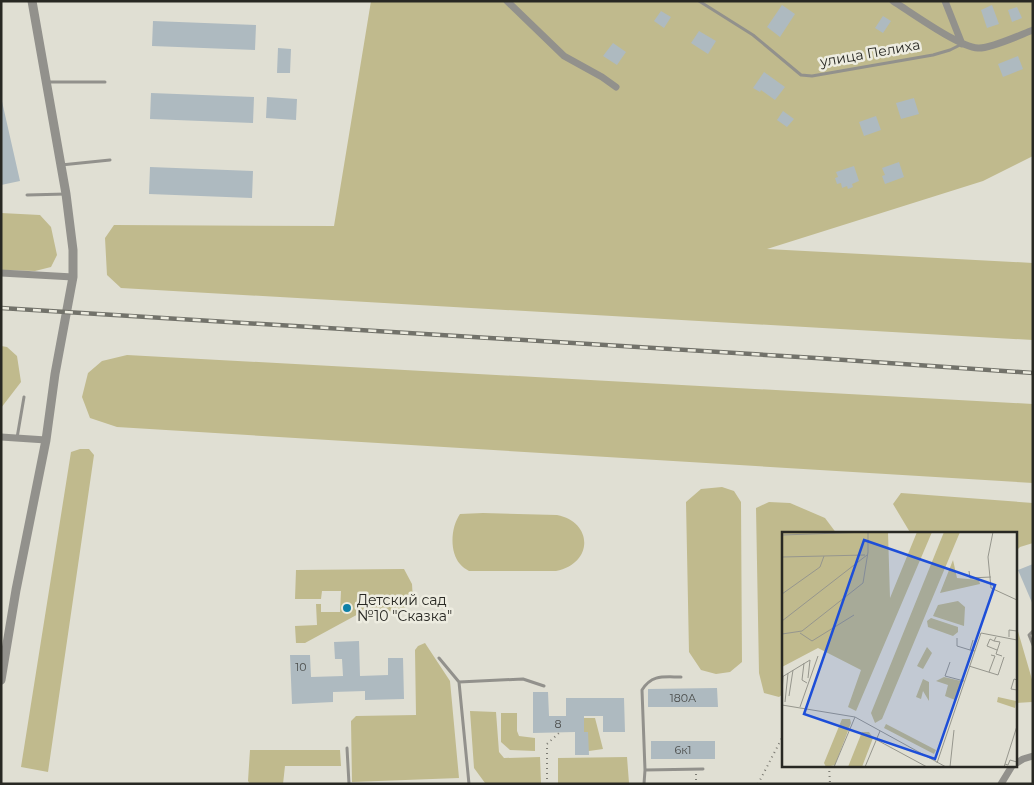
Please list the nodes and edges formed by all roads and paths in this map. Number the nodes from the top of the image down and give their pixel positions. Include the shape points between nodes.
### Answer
1 (32, 1) edge
2 (507, 1) edge
3 (699, 1) edge
4 (893, 1) edge
5 (945, 1) edge
6 (1033, 30) edge
7 (962, 44) junction
8 (46, 82) junction
9 (105, 82) dead end
10 (616, 87) dead end
11 (110, 160) dead end
12 (61, 165) junction
13 (66, 194) junction
14 (26, 195) dead end
15 (1, 273) edge
16 (73, 277) junction
17 (24, 397) dead end
18 (1, 437) edge
19 (18, 438) junction
20 (46, 440) junction
21 (1033, 631) edge
22 (1033, 645) edge
23 (439, 658) dead end
24 (681, 677) dead end
25 (1, 680) edge
26 (459, 682) junction
27 (544, 686) dead end
28 (559, 733) dead end
29 (782, 738) edge
30 (347, 748) dead end
31 (1033, 756) edge
32 (1016, 763) edge
33 (703, 768) dead end
34 (829, 768) edge
35 (1012, 768) edge
36 (696, 769) junction
37 (644, 770) junction
38 (349, 784) edge
39 (469, 784) edge
40 (547, 784) edge
41 (644, 784) edge
42 (696, 784) edge
43 (758, 784) edge
44 (830, 784) edge
45 (1001, 784) edge

1 - 8 street
2 - 10 street via 564,56
3 - 7 lane, улица Пелиха via 753,35 801,75 812,76 933,54
4 - 7 street
5 - 7 street
6 - 7 street, улица Пелиха via 979,48
8 - 9 lane
8 - 12 street
11 - 12 lane
12 - 13 street
13 - 14 lane
13 - 16 street
15 - 16 street
16 - 20 street
17 - 19 lane
18 - 19 street
19 - 20 street
20 - 25 street
21 - 22 lane via 1029,635
23 - 26 lane
24 - 37 lane via 656,678 642,690
26 - 27 lane via 523,679
26 - 39 lane
28 - 40 path via 547,744
29 - 43 path
30 - 38 lane
31 - 32 street
33 - 36 lane
34 - 44 path
35 - 45 street
36 - 37 lane
36 - 42 path
37 - 41 lane

